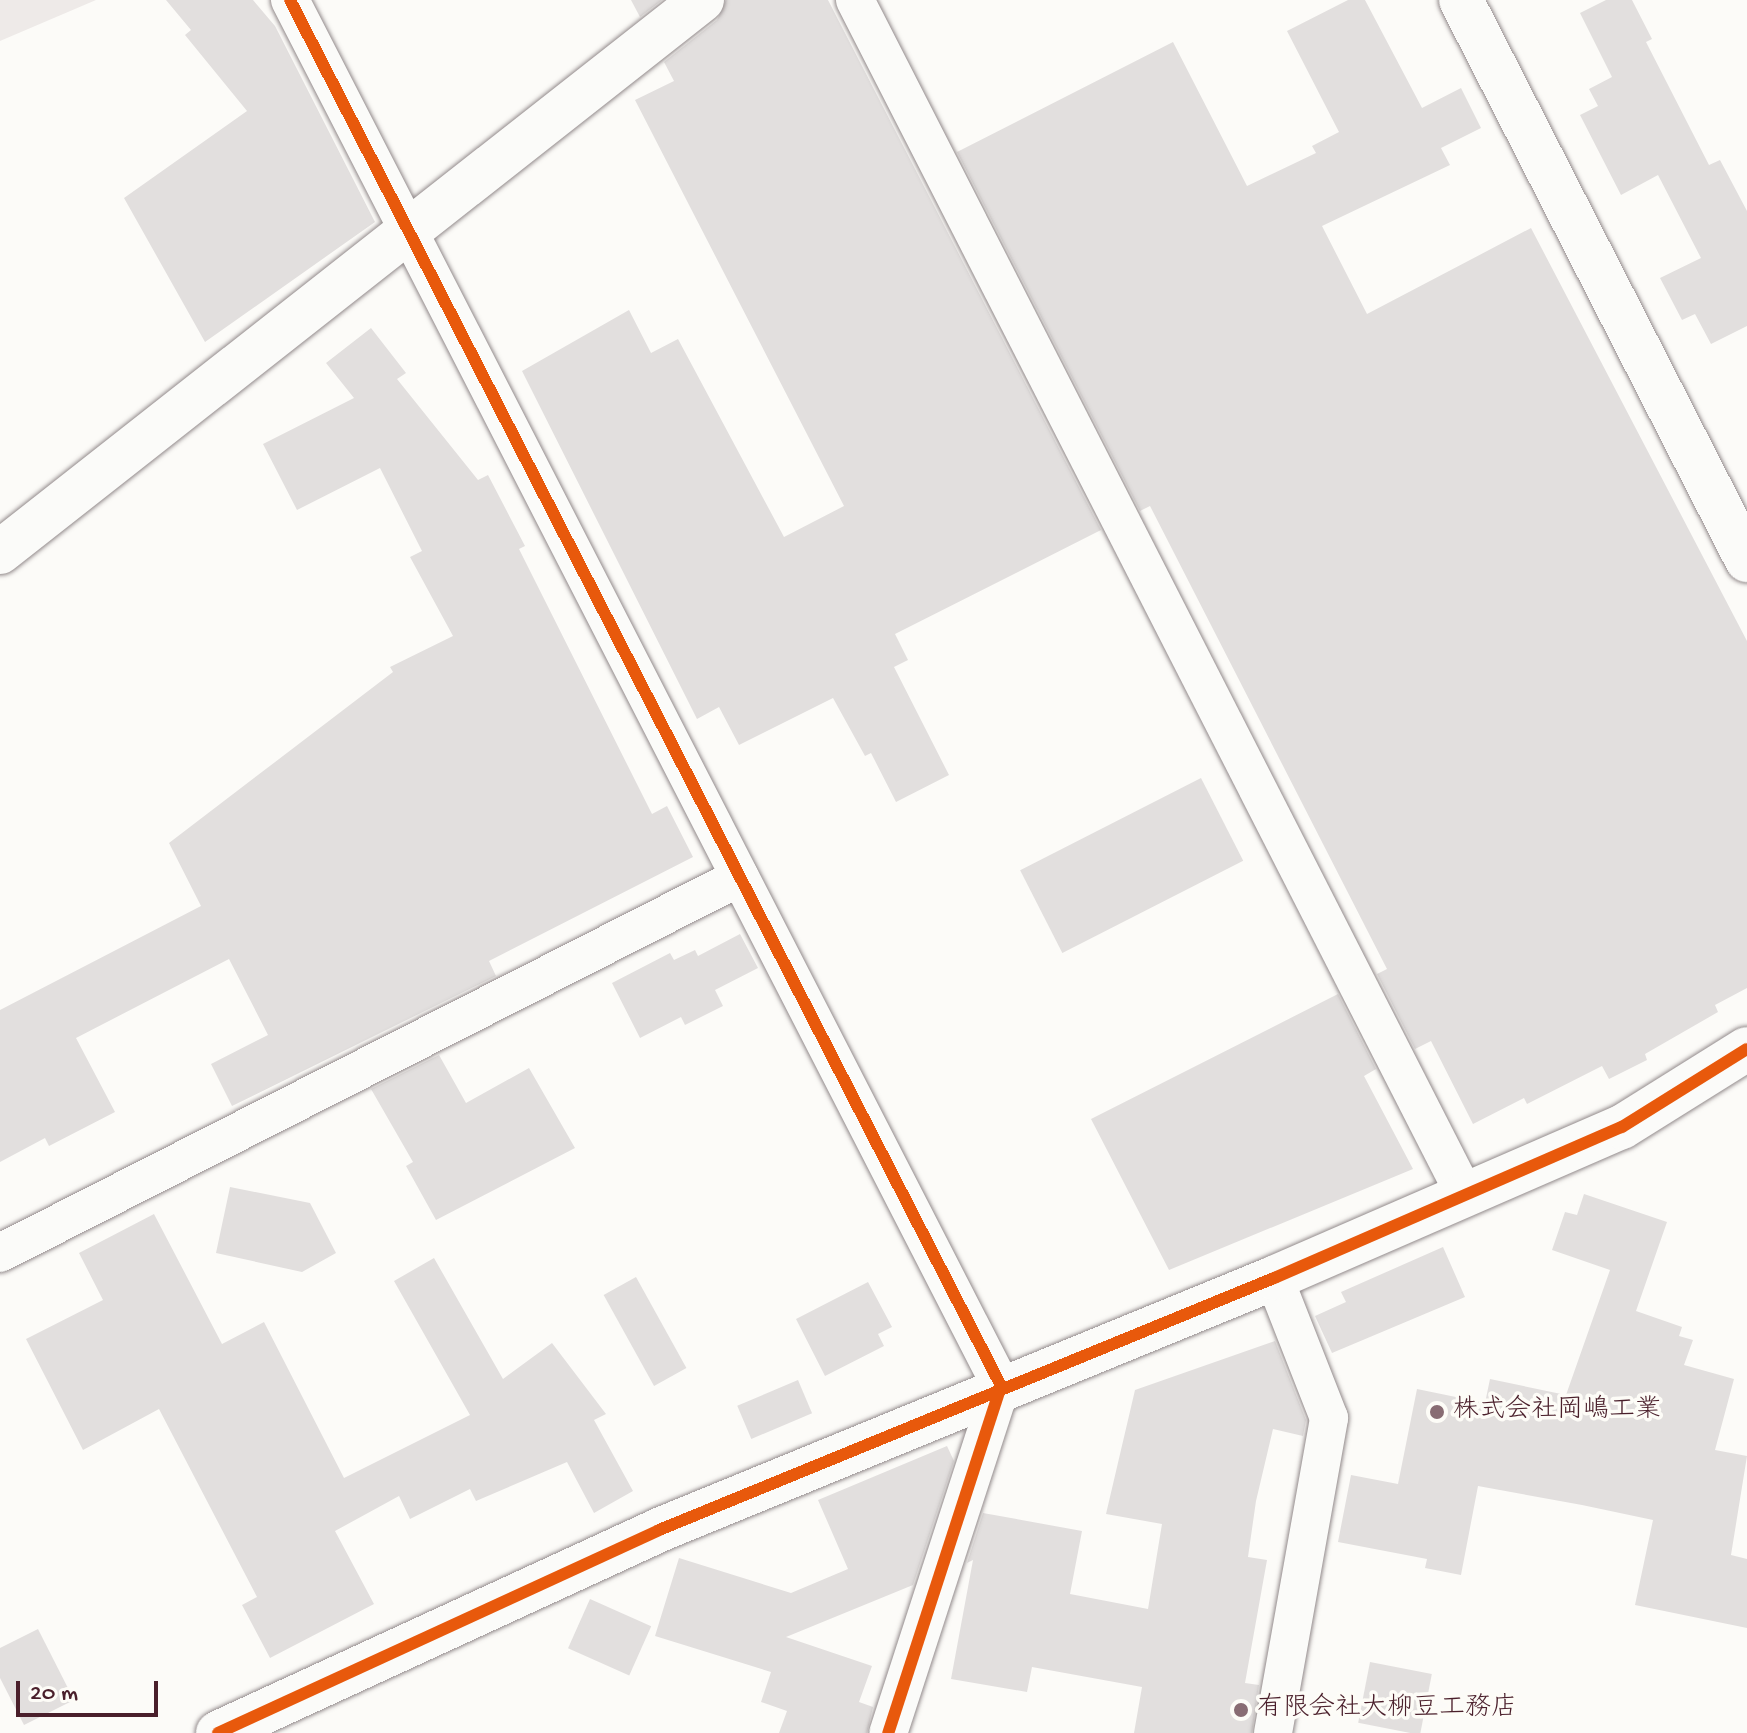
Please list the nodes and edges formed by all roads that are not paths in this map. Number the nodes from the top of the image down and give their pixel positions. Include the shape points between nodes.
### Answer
1 (290, 0) edge
2 (702, 0) edge
3 (855, 0) edge
4 (1461, 0) edge
5 (409, 231) junction
6 (0, 552) edge
7 (1747, 560) edge
8 (740, 877) junction
9 (1747, 1049) edge
10 (1465, 1195) junction
11 (0, 1253) edge
12 (1274, 1278) junction
13 (1001, 1386) junction
14 (218, 1733) edge
15 (888, 1733) edge
16 (1273, 1733) edge

1 - 5 street
2 - 5 street
3 - 10 street
4 - 7 street
5 - 6 street
5 - 8 street
8 - 11 street
8 - 13 street
9 - 10 street via 1622,1127
10 - 12 street
12 - 13 street
12 - 16 street via 1329,1418
13 - 14 street via 659,1530
13 - 15 street via 988,1439

